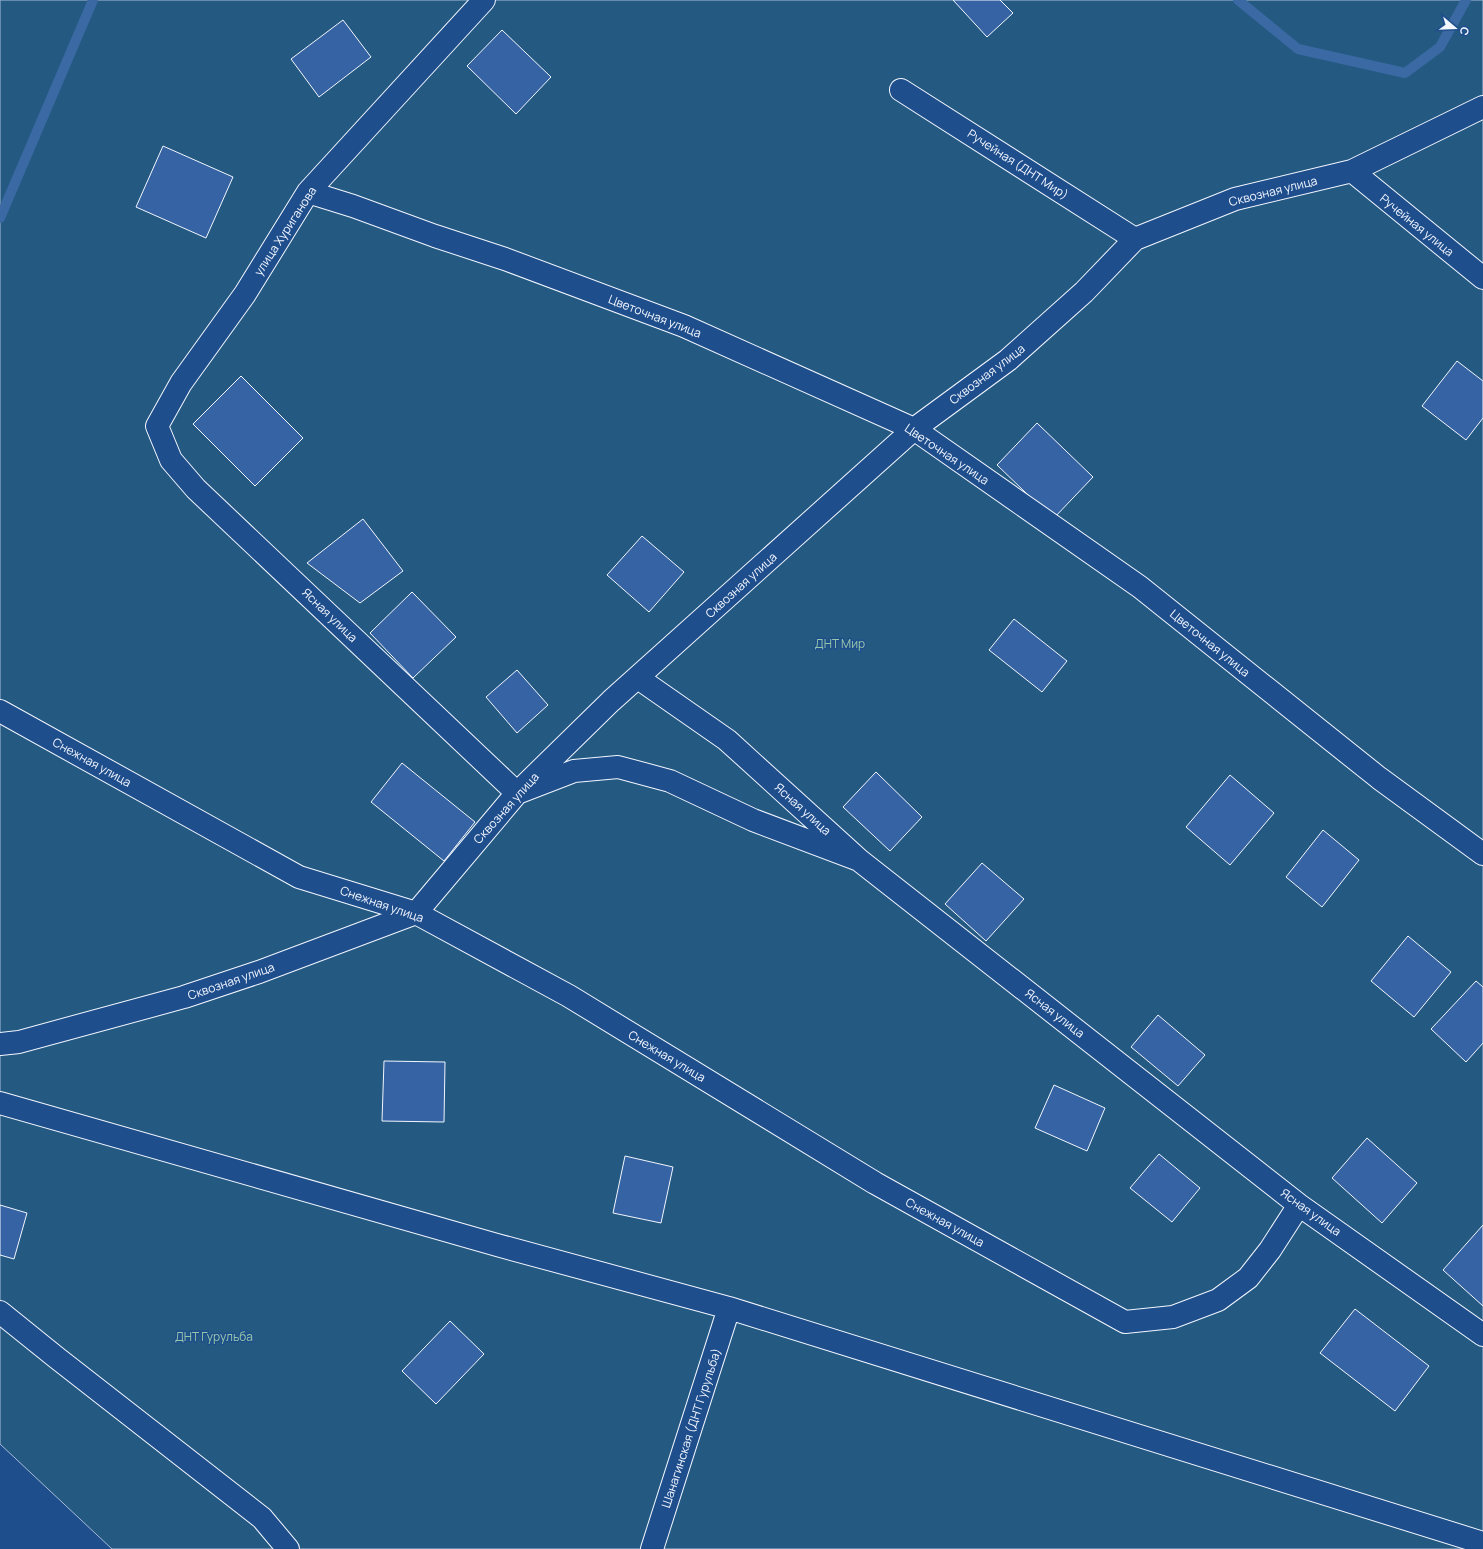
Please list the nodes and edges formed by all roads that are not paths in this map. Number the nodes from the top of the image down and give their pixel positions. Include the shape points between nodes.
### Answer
1 (484, 0) edge
2 (901, 90) dead end
3 (1483, 107) edge
4 (1352, 171) junction
5 (308, 192) junction
6 (1135, 239) junction
7 (1483, 278) edge
8 (157, 426) joint
9 (914, 429) junction
10 (638, 678) junction
11 (0, 711) edge
12 (517, 793) junction
13 (1483, 854) edge
14 (859, 860) junction
15 (416, 913) junction
16 (0, 1044) edge
17 (0, 1103) edge
18 (1299, 1205) junction
19 (729, 1308) junction
20 (0, 1312) edge
21 (1483, 1335) edge
22 (1483, 1543) edge
23 (288, 1549) edge
24 (652, 1549) edge

1 - 5 street, улица Хуриганова
2 - 6 street, Ручейная (ДНТ Мир)
3 - 4 street, Сквозная улица
4 - 6 street, Сквозная улица via 1235,199
4 - 7 street, Ручейная улица
5 - 8 street, улица Хуриганова via 245,294 180,383
5 - 9 street, Цветочная улица via 505,259 684,326
6 - 9 street, Сквозная улица via 1084,292 1008,360
8 - 12 street, Ясная улица via 171,460 196,489
9 - 10 street, Сквозная улица
9 - 13 street, Цветочная улица via 1140,587 1379,778
10 - 12 street, Сквозная улица
10 - 14 street, Ясная улица via 727,740
11 - 15 street, Снежная улица via 299,877
12 - 14 street via 574,771 618,767 670,781 753,820
12 - 15 street, Сквозная улица
14 - 18 street, Ясная улица
15 - 16 street, Сквозная улица via 259,972 184,997 19,1042
15 - 18 street, Снежная улица via 569,996 876,1183 1125,1322 1173,1317 1218,1300 1248,1278
17 - 19 street via 497,1245
18 - 21 street, Ясная улица
19 - 22 street
19 - 24 street, Шанагинская (ДНТ Гурульба)
20 - 23 street via 262,1518

